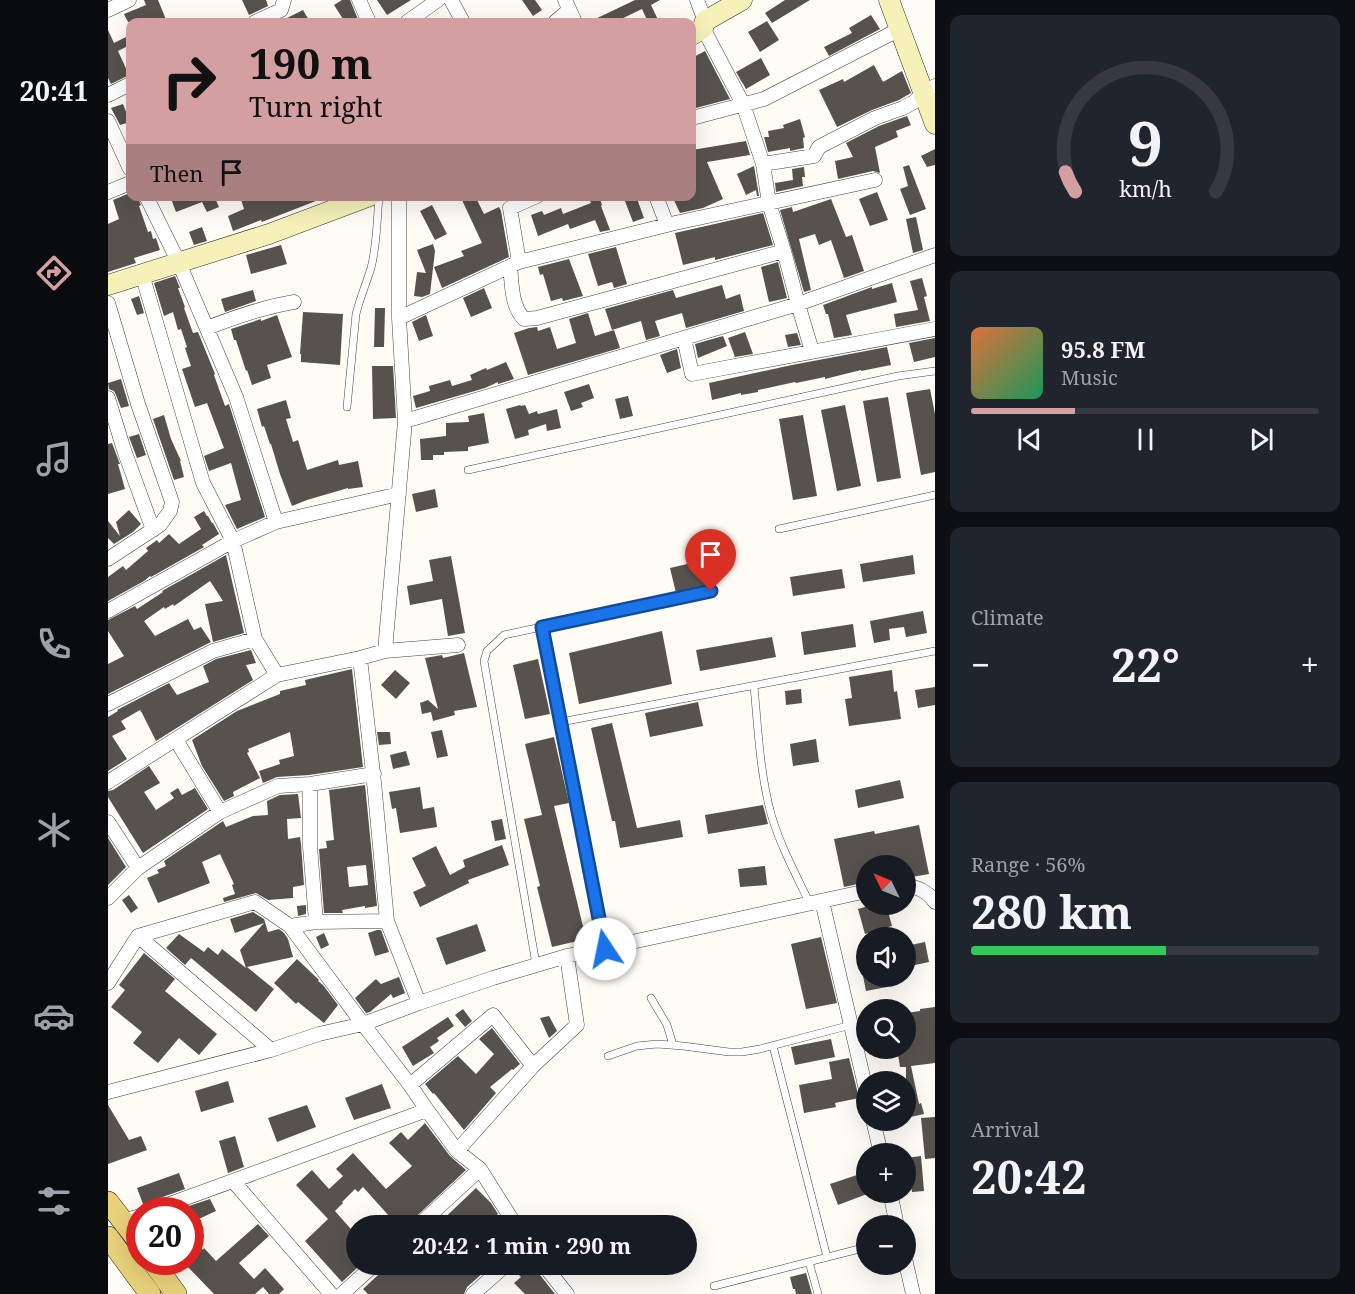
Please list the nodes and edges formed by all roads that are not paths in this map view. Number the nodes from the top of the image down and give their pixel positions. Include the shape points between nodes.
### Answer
1 (129, 0) edge
2 (284, 0) edge
3 (358, 0) edge
4 (438, 0) edge
5 (451, 0) edge
6 (697, 0) edge
7 (889, 0) edge
8 (738, 1) edge
9 (108, 10) edge
10 (265, 18) edge
11 (367, 18) edge
12 (413, 18) edge
13 (461, 18) edge
14 (700, 28) edge
15 (900, 29) junction
16 (126, 86) edge
17 (929, 89) edge
18 (108, 95) edge
19 (744, 104) junction
20 (696, 117) edge
21 (108, 121) edge
22 (935, 124) edge
23 (126, 160) edge
24 (763, 164) junction
25 (875, 180) dead end
26 (126, 185) edge
27 (108, 192) edge
28 (152, 201) edge
29 (379, 201) edge
30 (399, 201) edge
31 (526, 201) edge
32 (658, 201) edge
33 (335, 202) edge
34 (769, 203) junction
35 (667, 225) junction
36 (784, 251) junction
37 (935, 255) edge
38 (179, 263) junction
39 (514, 264) junction
40 (142, 274) junction
41 (108, 285) edge
42 (294, 302) dead end
43 (108, 303) edge
44 (798, 304) junction
45 (399, 318) junction
46 (207, 328) junction
47 (935, 329) edge
48 (684, 338) junction
49 (812, 351) junction
50 (935, 371) edge
51 (108, 398) edge
52 (347, 407) dead end
53 (405, 421) junction
54 (468, 470) dead end
55 (399, 494) junction
56 (935, 495) edge
57 (276, 522) junction
58 (779, 529) dead end
59 (153, 530) junction
60 (233, 541) junction
61 (108, 559) edge
62 (711, 591) dead end
63 (108, 612) edge
64 (542, 627) junction
65 (255, 639) junction
66 (458, 645) dead end
67 (385, 651) junction
68 (935, 651) edge
69 (360, 658) junction
70 (277, 675) junction
71 (754, 686) junction
72 (108, 704) edge
73 (561, 722) junction
74 (176, 740) junction
75 (374, 774) junction
76 (108, 782) edge
77 (310, 784) junction
78 (220, 812) junction
79 (108, 822) edge
80 (138, 868) junction
81 (916, 887) edge
82 (856, 893) edge
83 (108, 898) edge
84 (816, 902) junction
85 (935, 902) edge
86 (387, 921) junction
87 (316, 922) junction
88 (290, 926) junction
89 (138, 936) junction
90 (605, 949) junction
91 (567, 956) junction
92 (536, 964) junction
93 (108, 983) edge
94 (651, 998) dead end
95 (419, 1003) junction
96 (363, 1024) junction
97 (851, 1025) junction
98 (674, 1045) junction
99 (773, 1046) junction
100 (271, 1050) junction
101 (608, 1056) dead end
102 (533, 1066) junction
103 (862, 1071) edge
104 (410, 1085) junction
105 (108, 1092) edge
106 (427, 1110) junction
107 (457, 1151) junction
108 (480, 1169) junction
109 (233, 1181) junction
110 (189, 1197) edge
111 (108, 1202) edge
112 (126, 1215) edge
113 (430, 1215) edge
114 (509, 1215) edge
115 (108, 1237) edge
116 (856, 1250) edge
117 (827, 1257) junction
118 (809, 1262) junction
119 (162, 1275) edge
120 (363, 1275) edge
121 (494, 1275) edge
122 (552, 1275) edge
123 (909, 1275) edge
124 (714, 1286) dead end
125 (150, 1294) edge
126 (176, 1294) edge
127 (331, 1294) edge
128 (342, 1294) edge
129 (472, 1294) edge
130 (567, 1294) edge
131 (818, 1294) edge
132 (913, 1294) edge

1 - 9 street
2 - 10 street via 281,10
3 - 11 street
4 - 12 street
5 - 13 street
6 - 14 street
7 - 15 street
8 - 14 street
14 - 19 street
15 - 17 street
15 - 19 street via 764,99
16 - 18 street
17 - 22 street
17 - 24 street via 909,105 819,147 814,156
19 - 20 street
19 - 24 street
21 - 23 street
24 - 34 street
25 - 34 street
26 - 27 street
28 - 38 street
29 - 52 lane via 371,268 356,314
30 - 45 street
31 - 39 street via 510,208
32 - 35 street
33 - 38 street via 269,234
34 - 35 street
34 - 36 street
35 - 39 street
36 - 39 street via 524,319 514,302
36 - 44 street
37 - 44 street
38 - 40 street
38 - 46 street
39 - 45 street
40 - 41 street
40 - 60 street via 203,483
42 - 46 street via 242,314
43 - 59 street via 172,502 170,511
44 - 48 street
44 - 49 street
45 - 53 street
46 - 57 street via 236,397
47 - 49 street
48 - 49 street via 692,374
48 - 53 street
50 - 54 lane
51 - 59 street
53 - 55 street
55 - 57 street
55 - 67 street
56 - 58 lane
57 - 60 street
59 - 61 street
60 - 63 street
60 - 65 street
62 - 64 lane
64 - 73 lane
64 - 92 lane via 504,635 487,651 484,661
65 - 70 street
65 - 72 street via 213,651
66 - 67 street
67 - 69 street
68 - 71 lane
69 - 70 street
69 - 75 street
70 - 74 street
71 - 73 lane
71 - 84 lane via 763,775 772,816 778,835
73 - 90 lane
74 - 76 street
74 - 78 street
75 - 77 street
75 - 86 street
77 - 78 street via 278,786
77 - 87 street
78 - 80 street
79 - 80 street
80 - 83 street
81 - 85 street
82 - 84 street
84 - 90 street
84 - 97 street
86 - 87 street
86 - 95 street
87 - 88 street
88 - 89 street via 255,902
88 - 96 street
89 - 93 street
89 - 100 street
90 - 91 street
91 - 92 street
91 - 102 street via 578,1025
92 - 95 street
94 - 98 lane
95 - 96 street
96 - 100 street
96 - 104 street
97 - 99 lane
97 - 103 street
98 - 99 lane via 729,1052
98 - 101 lane via 637,1046
99 - 117 lane
100 - 105 street
102 - 104 street via 493,1015
102 - 107 street
104 - 106 street
106 - 107 street
106 - 109 street
107 - 108 street
108 - 113 street
108 - 114 street
109 - 110 street
109 - 127 street
111 - 112 main road
115 - 125 main road
116 - 117 lane
117 - 118 lane
118 - 124 lane
118 - 131 lane
119 - 126 main road
120 - 128 street
121 - 129 street
122 - 130 street
123 - 132 street

